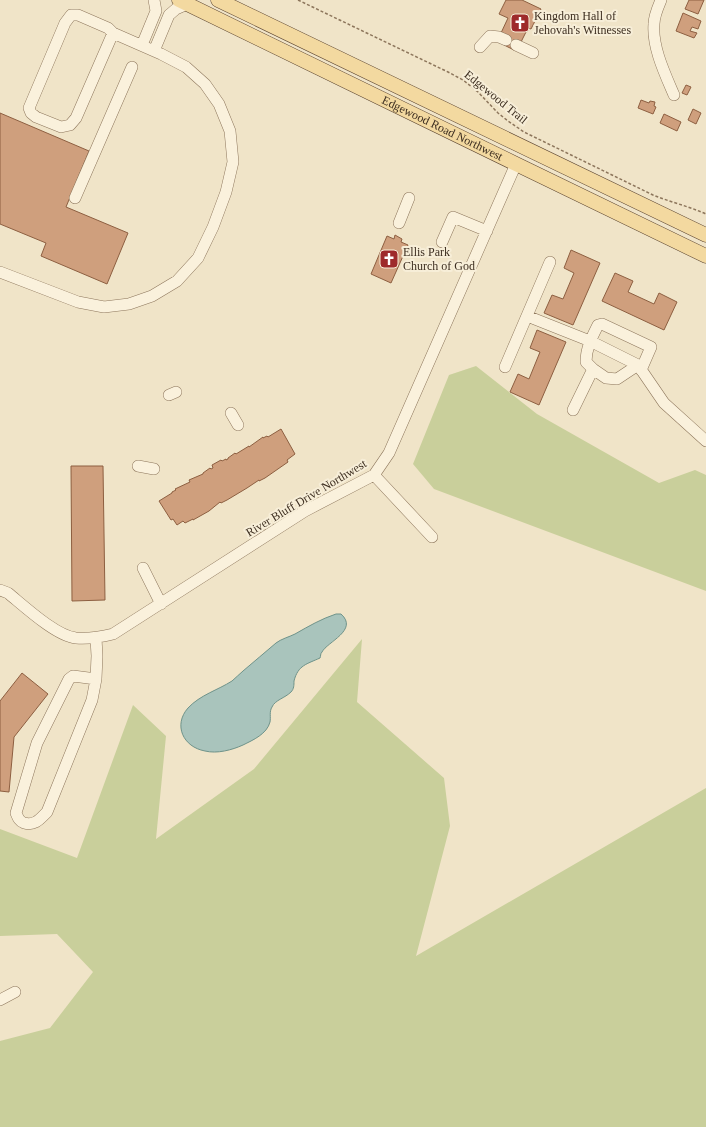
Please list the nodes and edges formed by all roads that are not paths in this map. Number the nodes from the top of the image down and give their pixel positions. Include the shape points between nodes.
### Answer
1 (154, 0) edge
2 (218, 0) edge
3 (661, 0) edge
4 (183, 2) edge
5 (113, 33) junction
6 (506, 40) dead end
7 (142, 45) junction
8 (516, 45) dead end
9 (480, 47) dead end
10 (154, 51) junction
11 (533, 53) dead end
12 (132, 67) dead end
13 (674, 95) dead end
14 (516, 164) junction
15 (75, 198) dead end
16 (409, 198) dead end
17 (398, 224) dead end
18 (486, 231) junction
19 (706, 235) edge
20 (442, 242) dead end
21 (706, 256) edge
22 (550, 262) dead end
23 (0, 272) edge
24 (527, 316) junction
25 (590, 341) junction
26 (505, 367) dead end
27 (639, 368) junction
28 (593, 369) junction
29 (573, 410) dead end
30 (231, 413) dead end
31 (238, 425) dead end
32 (706, 442) edge
33 (138, 466) dead end
34 (154, 469) dead end
35 (374, 475) junction
36 (432, 537) dead end
37 (143, 568) dead end
38 (0, 590) edge
39 (161, 604) junction
40 (96, 638) junction
41 (96, 679) junction
42 (15, 992) dead end
43 (0, 1000) edge

1 - 7 street via 156,11
2 - 19 main road, Edgewood Road Northwest
3 - 13 street via 654,23 654,35 662,67
4 - 10 street via 169,15
4 - 14 main road, Edgewood Road Northwest
5 - 5 street via 76,118 70,125 61,127 31,113 30,108 65,23 71,15 78,15 108,28
5 - 7 street
6 - 9 street via 490,36
7 - 10 street
8 - 11 street
10 - 23 street via 186,67 205,84 219,104 230,131 233,162 226,192 198,258 177,281 152,296 129,304 104,307 78,302
12 - 15 street
14 - 18 street, River Bluff Drive Northwest
14 - 21 main road, Edgewood Road Northwest
16 - 17 street
18 - 20 street via 453,217
18 - 35 street, River Bluff Drive Northwest via 389,453
22 - 24 street
24 - 25 street
24 - 26 street
25 - 27 street
25 - 27 street via 598,325 602,324 651,347
25 - 28 street via 586,362
27 - 28 street via 617,379 606,378
27 - 32 street via 664,403
28 - 29 street
30 - 31 street
33 - 34 street
35 - 36 street
35 - 39 street, River Bluff Drive Northwest via 305,511
37 - 39 street
38 - 40 street, River Bluff Drive Northwest via 8,593 64,635
39 - 40 street, River Bluff Drive Northwest via 113,634
40 - 41 street
41 - 41 street via 92,700 47,812 33,824 21,822 16,813 37,743 70,679 73,676
42 - 43 street

